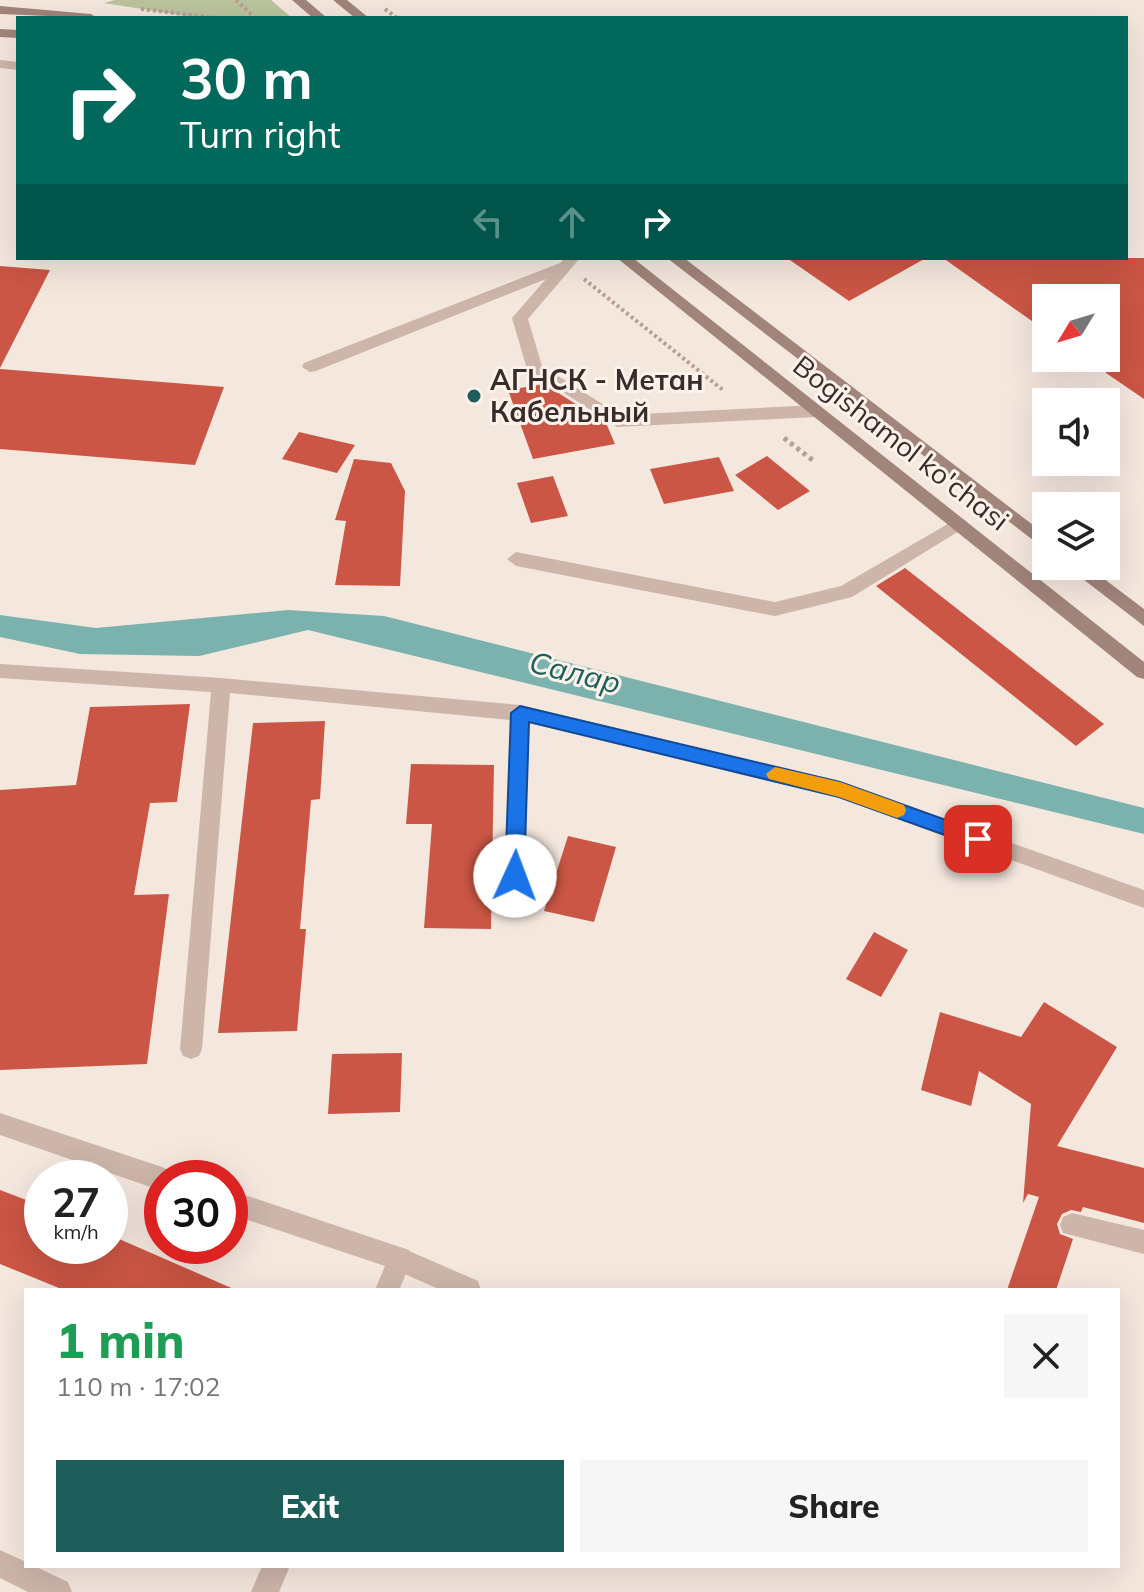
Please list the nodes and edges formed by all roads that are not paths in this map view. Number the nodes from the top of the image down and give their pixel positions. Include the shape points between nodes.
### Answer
1 (21, 0) edge
2 (298, 0) edge
3 (337, 0) edge
4 (0, 2) edge
5 (0, 10) edge
6 (316, 14) edge
7 (68, 16) edge
8 (360, 16) edge
9 (627, 260) edge
10 (677, 260) edge
11 (570, 262) edge
12 (310, 367) dead end
13 (816, 411) junction
14 (958, 524) junction
15 (1032, 533) edge
16 (516, 559) dead end
17 (1093, 580) edge
18 (1144, 619) edge
19 (0, 671) edge
20 (1144, 672) edge
21 (221, 685) junction
22 (520, 713) junction
23 (515, 876) dead end
24 (1144, 899) edge
25 (191, 1049) dead end
26 (0, 1124) edge
27 (144, 1173) edge
28 (248, 1208) edge
29 (1072, 1225) dead end
30 (1144, 1242) edge
31 (400, 1259) junction
32 (388, 1288) edge
33 (465, 1288) edge
34 (0, 1564) edge
35 (275, 1568) edge
36 (58, 1592) edge
37 (265, 1592) edge

1 - 4 main road
2 - 6 main road
3 - 6 main road
3 - 8 main road
5 - 7 main road
9 - 13 main road, Bogishamol ko'chasi
10 - 15 main road, Bogishamol ko'chasi
11 - 12 street
11 - 13 street via 520,318 535,369 617,421
13 - 14 main road, Bogishamol ko'chasi
14 - 16 street via 846,592 775,609
14 - 20 main road, Bogishamol ko'chasi
17 - 18 main road
19 - 21 street
21 - 22 street
21 - 25 street
22 - 23 street
22 - 24 street via 840,790
26 - 27 street
28 - 31 street
29 - 30 street
31 - 32 street
31 - 33 street
34 - 36 street
35 - 37 street

